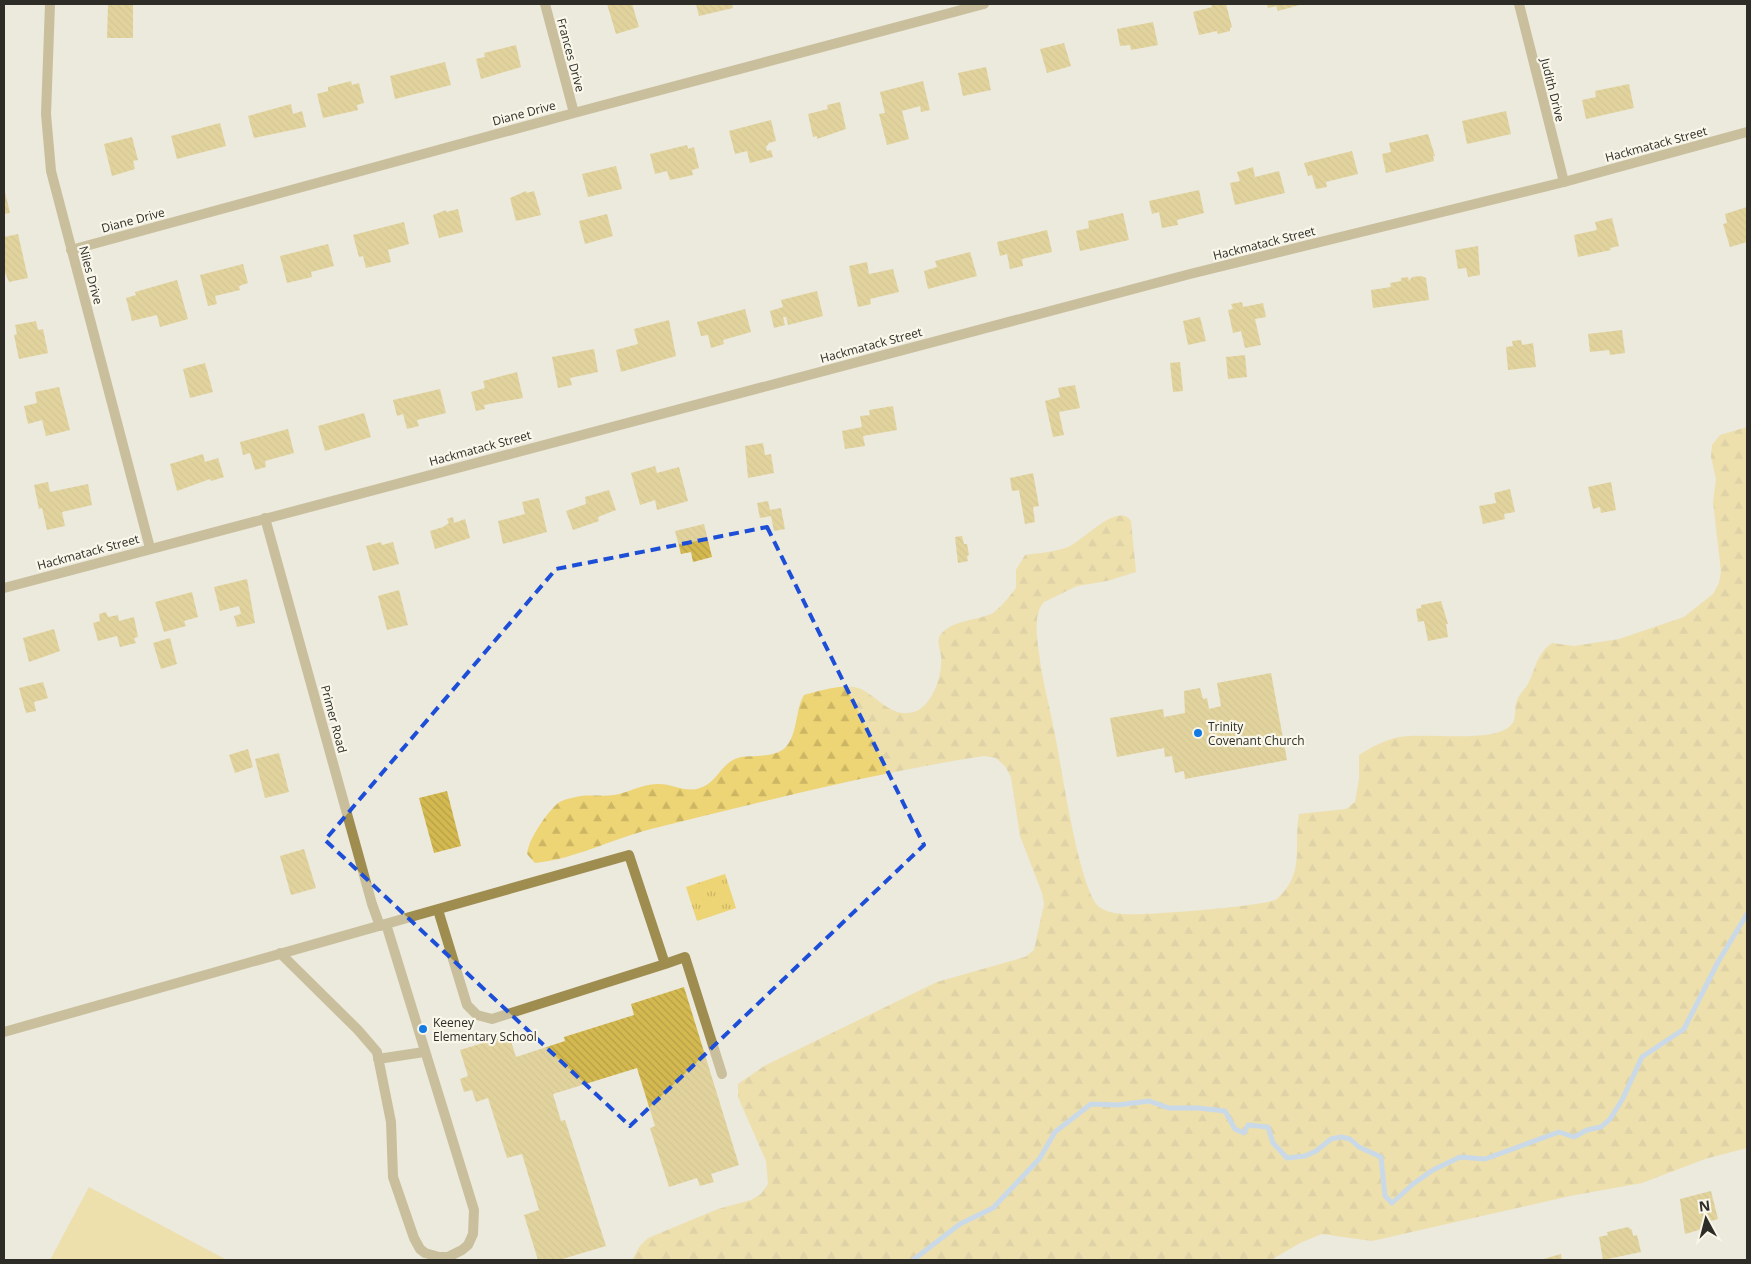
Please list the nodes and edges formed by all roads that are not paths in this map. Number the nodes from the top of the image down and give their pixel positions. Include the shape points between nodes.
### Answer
1 (50, 4) edge
2 (545, 4) edge
3 (984, 4) edge
4 (1519, 4) edge
5 (574, 112) junction
6 (1747, 132) edge
7 (1564, 182) junction
8 (71, 250) junction
9 (265, 518) junction
10 (150, 548) junction
11 (4, 588) edge
12 (438, 910) junction
13 (383, 925) junction
14 (280, 953) junction
15 (664, 964) junction
16 (4, 1032) edge
17 (424, 1052) junction
18 (378, 1059) junction
19 (722, 1074) dead end

1 - 8 street, Niles Drive via 46,114 51,171
2 - 5 street, Frances Drive
3 - 5 street, Diane Drive
4 - 7 street, Judith Drive
5 - 8 street, Diane Drive
6 - 7 street, Hackmatack Street
7 - 9 street, Hackmatack Street via 1180,276
8 - 10 street, Niles Drive
9 - 10 street, Hackmatack Street
9 - 13 street, Primer Road via 372,904
10 - 11 street, Hackmatack Street
12 - 13 street
12 - 15 street via 467,1005 477,1015 492,1019
12 - 15 street via 629,855
13 - 14 street
13 - 17 street, Primer Road
14 - 16 street
14 - 18 street via 358,1030 377,1052
15 - 19 street via 685,957
17 - 18 street
17 - 18 street, Primer Road via 474,1210 473,1234 468,1245 448,1257 432,1256 420,1249 400,1201 393,1177 390,1122

